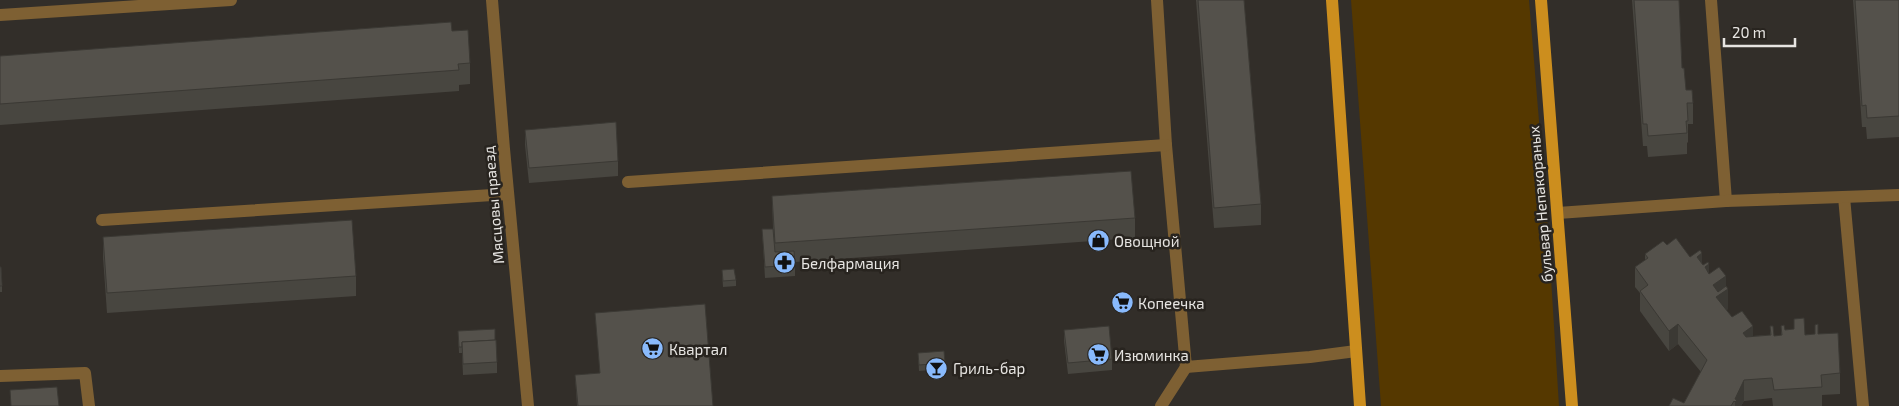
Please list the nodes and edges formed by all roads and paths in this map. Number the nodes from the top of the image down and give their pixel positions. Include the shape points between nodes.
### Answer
1 (231, 0) edge
2 (492, 0) edge
3 (1157, 0) edge
4 (1332, 0) edge
5 (1542, 0) edge
6 (1711, 0) edge
7 (0, 15) edge
8 (1166, 145) junction
9 (628, 182) dead end
10 (508, 194) junction
11 (1899, 195) edge
12 (1844, 198) junction
13 (1726, 201) junction
14 (1558, 212) junction
15 (102, 220) dead end
16 (1356, 351) junction
17 (1186, 368) junction
18 (0, 376) edge
19 (89, 406) edge
20 (528, 406) edge
21 (1161, 406) edge
22 (1360, 406) edge
23 (1572, 406) edge
24 (1863, 406) edge

1 - 7 street
2 - 10 street, Мясцовы праезд
3 - 8 street
4 - 16 main road
5 - 14 main road, бульвар Непакораных
6 - 13 street
8 - 9 street
8 - 17 street
10 - 15 street
10 - 20 street, Мясцовы праезд
11 - 12 street
12 - 13 street
12 - 24 street
13 - 14 street
14 - 23 main road, бульвар Непакораных
16 - 17 street
16 - 22 main road
17 - 21 street
18 - 19 street via 85,373

